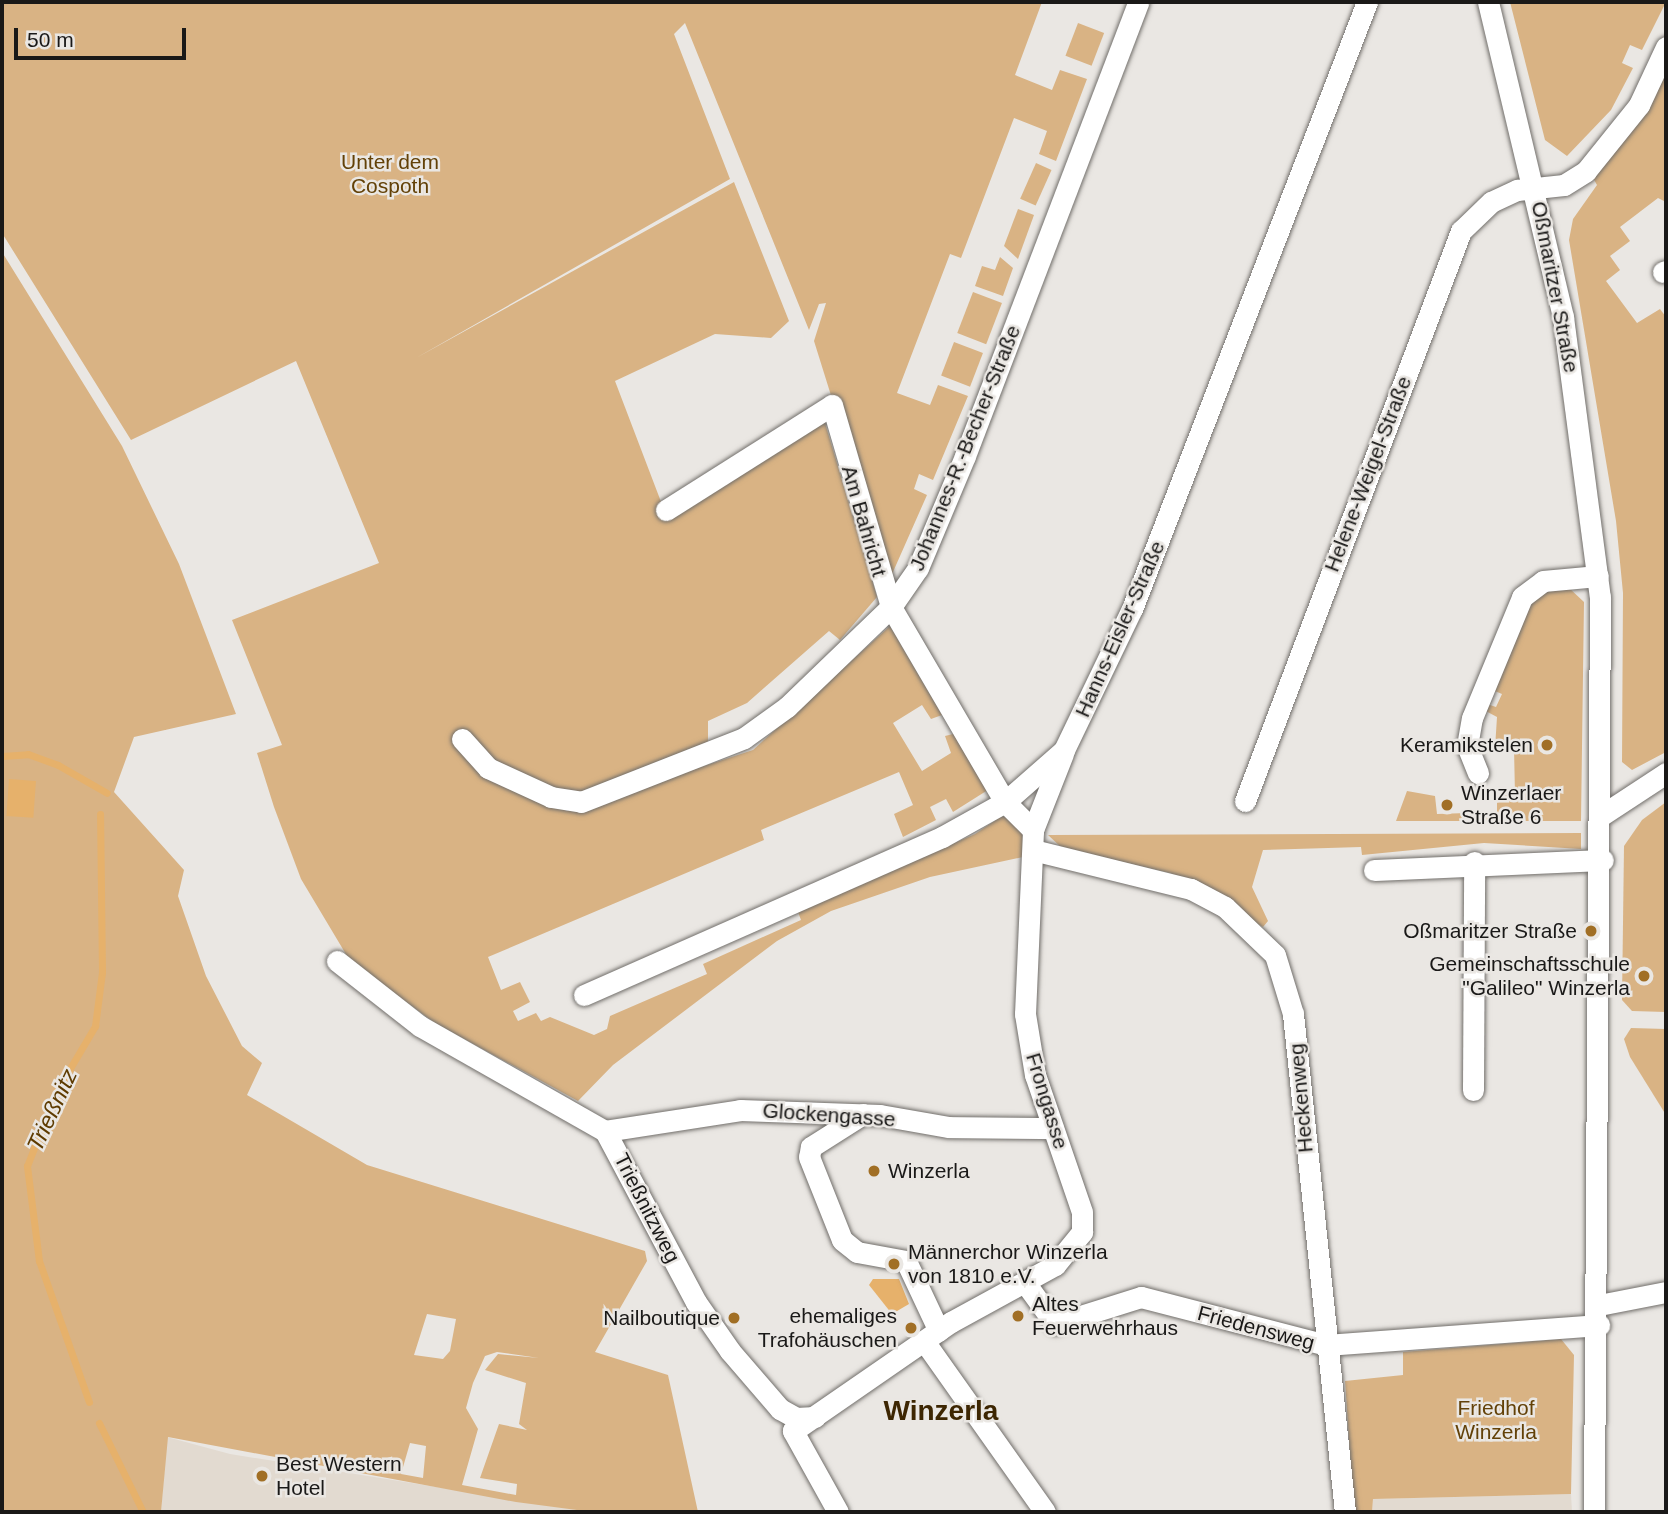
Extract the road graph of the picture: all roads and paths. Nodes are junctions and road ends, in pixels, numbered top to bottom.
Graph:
1 (1138, 2) edge
2 (1367, 2) edge
3 (1488, 2) edge
4 (1666, 47) edge
5 (1536, 188) junction
6 (666, 510) dead end
7 (1598, 576) junction
8 (891, 607) junction
9 (462, 739) dead end
10 (1064, 750) junction
11 (1478, 773) dead end
12 (1666, 773) edge
13 (1244, 801) dead end
14 (1005, 802) junction
15 (1602, 815) junction
16 (1033, 840) junction
17 (1603, 860) junction
18 (1474, 862) junction
19 (1374, 870) dead end
20 (337, 961) dead end
21 (584, 995) dead end
22 (1472, 1090) dead end
23 (863, 1114) junction
24 (1054, 1128) junction
25 (605, 1131) junction
26 (1026, 1283) junction
27 (1666, 1292) edge
28 (1599, 1315) junction
29 (931, 1336) junction
30 (1326, 1346) junction
31 (815, 1416) junction
32 (838, 1512) edge
33 (1045, 1512) edge
34 (1345, 1512) edge
35 (1594, 1512) edge

1 - 8 street, Johannes-R.-Becher-Straße
2 - 10 street, Hanns-Eisler-Straße
3 - 5 street, Oßmaritzer Straße
4 - 5 street, Helene-Weigel-Straße
5 - 7 street, Oßmaritzer Straße
5 - 13 street, Helene-Weigel-Straße
6 - 8 street, Am Bahricht
7 - 11 street
7 - 15 street, Oßmaritzer Straße
8 - 9 street, Johannes-R.-Becher-Straße
8 - 14 street, Am Bahricht
10 - 14 street, Hanns-Eisler-Straße
10 - 16 street, Frongasse
12 - 15 street
14 - 16 street
14 - 21 street, Hanns-Eisler-Straße
15 - 17 street, Oßmaritzer Straße
16 - 24 street, Frongasse
16 - 30 street, Heckenweg
17 - 18 street
17 - 28 street, Oßmaritzer Straße
18 - 19 street
18 - 22 street
20 - 25 street, Trießnitzweg
23 - 24 street, Glockengasse
23 - 25 street, Glockengasse
23 - 29 street
24 - 26 street, Frongasse
25 - 31 street, Trießnitzweg
26 - 29 street, Frongasse
26 - 30 street, Friedensweg
27 - 28 street, Friedensweg
28 - 30 street, Friedensweg
28 - 35 street, Oßmaritzer Straße
29 - 31 street
29 - 33 street
30 - 34 street, Heckenweg
31 - 32 street

